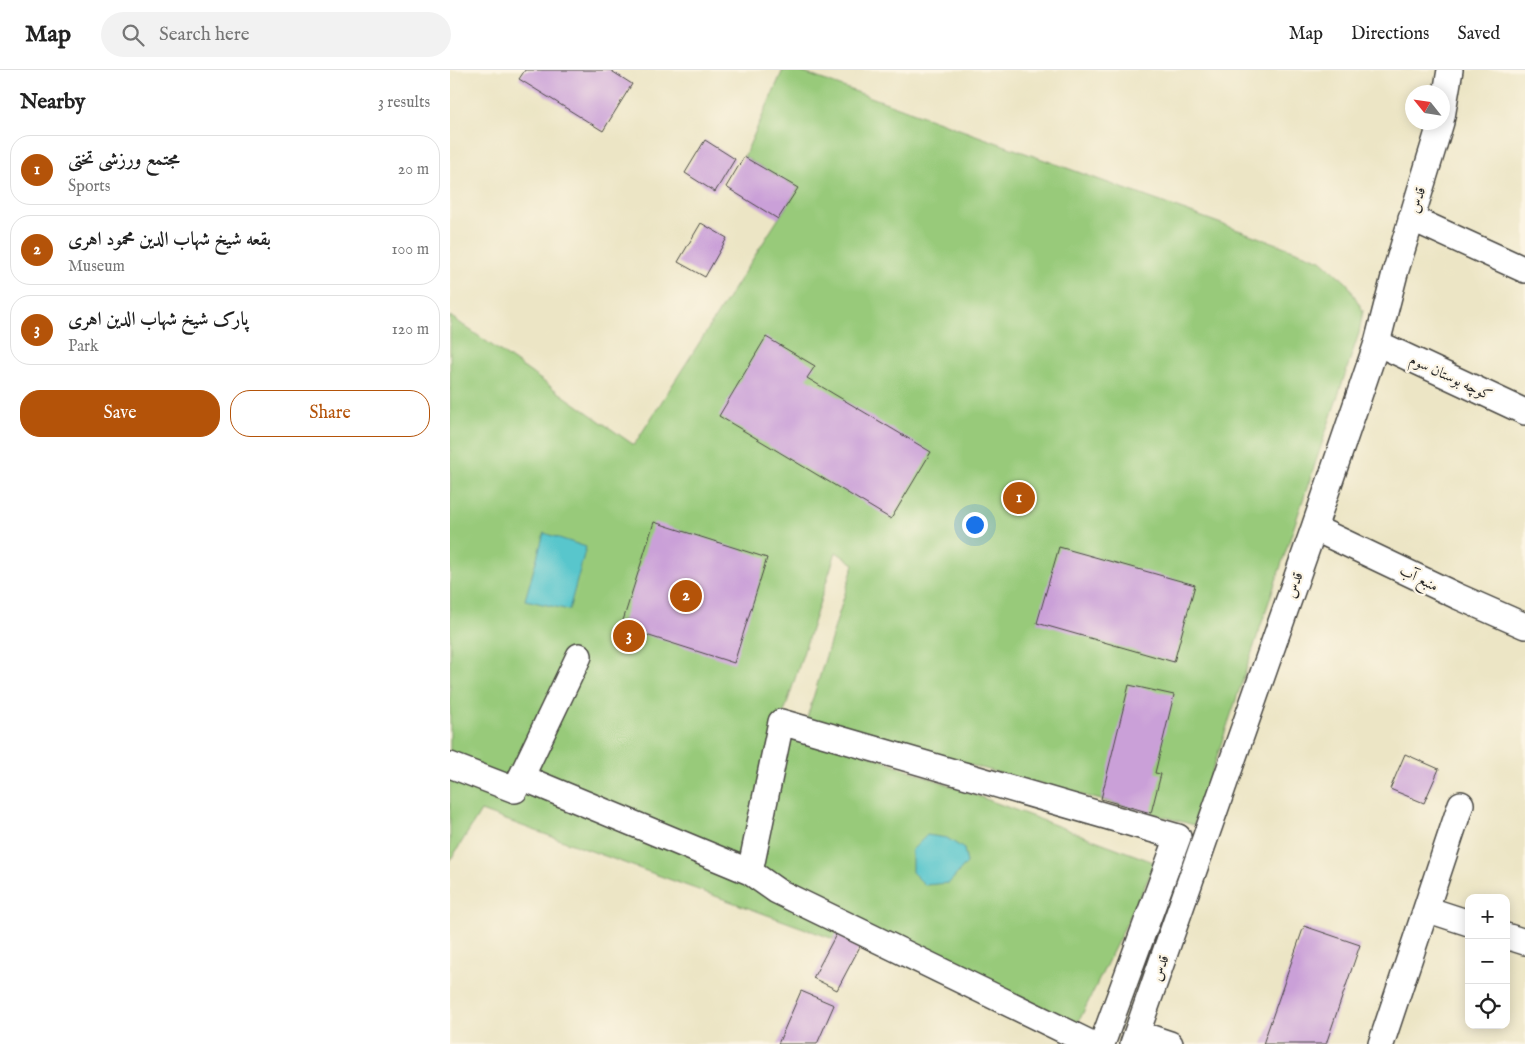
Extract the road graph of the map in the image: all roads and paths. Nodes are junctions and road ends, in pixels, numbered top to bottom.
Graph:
1 (1450, 70) edge
2 (1447, 85) edge
3 (1438, 130) edge
4 (1411, 218) junction
5 (1525, 270) edge
6 (1377, 342) junction
7 (1525, 412) edge
8 (1314, 528) junction
9 (1525, 626) edge
10 (579, 656) dead end
11 (450, 765) edge
12 (522, 778) junction
13 (1461, 804) dead end
14 (750, 872) junction
15 (1426, 909) junction
16 (1465, 922) edge
17 (1510, 937) edge
18 (1525, 942) edge
19 (1135, 1038) edge
20 (1092, 1044) edge
21 (1102, 1044) edge
22 (1170, 1044) edge
23 (1382, 1044) edge

1 - 2 street
3 - 4 street, قدس
4 - 5 street
4 - 6 street, قدس
6 - 7 street, کوچه بوستان سوم
6 - 8 street, قدس
8 - 9 street, منبع آب
8 - 19 street, قدس
10 - 12 street
11 - 12 street
12 - 14 street
13 - 15 street
14 - 20 street
14 - 21 street
15 - 16 street
15 - 23 street
17 - 18 street
19 - 22 street

